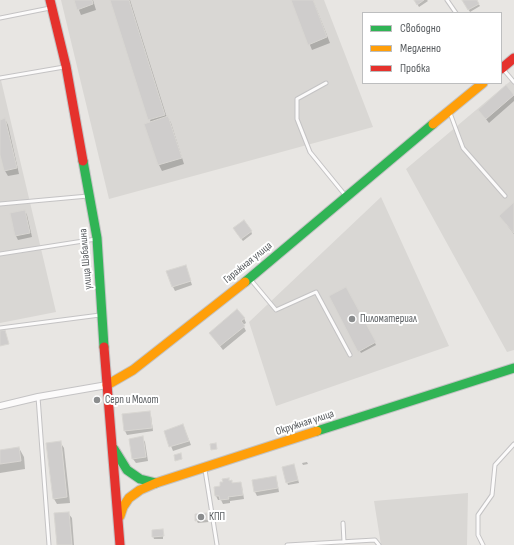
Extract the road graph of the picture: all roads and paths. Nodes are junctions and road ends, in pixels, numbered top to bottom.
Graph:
1 (447, 0) edge
2 (51, 4) edge
3 (455, 12) edge
4 (0, 18) edge
5 (514, 58) edge
6 (66, 66) junction
7 (502, 67) edge
8 (502, 69) edge
9 (0, 78) edge
10 (514, 82) edge
11 (326, 83) dead end
12 (482, 84) edge
13 (449, 111) junction
14 (90, 196) junction
15 (505, 196) dead end
16 (346, 197) junction
17 (0, 204) edge
18 (97, 238) junction
19 (0, 254) edge
20 (250, 278) junction
21 (102, 315) junction
22 (0, 328) edge
23 (350, 355) dead end
24 (513, 370) edge
25 (107, 384) junction
26 (38, 397) junction
27 (0, 406) edge
28 (514, 444) edge
29 (112, 446) junction
30 (205, 468) junction
31 (156, 483) junction
32 (119, 519) junction
33 (343, 523) dead end
34 (344, 542) junction
35 (49, 545) edge
36 (120, 545) edge
37 (217, 545) edge
38 (287, 545) edge
39 (379, 545) edge
40 (482, 545) edge

1 - 3 lane
2 - 4 lane
2 - 6 street, улица Шабалина
5 - 7 street
6 - 9 lane
6 - 14 street, улица Шабалина
8 - 10 lane
11 - 16 lane
12 - 13 street, Гаражная улица
13 - 15 lane
13 - 16 street, Гаражная улица
14 - 17 lane
14 - 18 street, улица Шабалина
16 - 20 street, Гаражная улица
18 - 19 lane
18 - 21 street, улица Шабалина
20 - 23 lane
20 - 25 street, Гаражная улица
21 - 22 lane
21 - 25 street, улица Шабалина
24 - 30 street, Окружная улица
25 - 26 street, Гаражная улица
25 - 29 street, улица Шабалина
26 - 27 street, Гаражная улица
26 - 35 lane
28 - 40 lane
29 - 31 street
29 - 32 street, улица Шабалина
30 - 31 street, Окружная улица
30 - 37 lane
31 - 32 street, Окружная улица
32 - 36 street, улица Шабалина
33 - 34 lane
34 - 38 lane
34 - 39 lane

